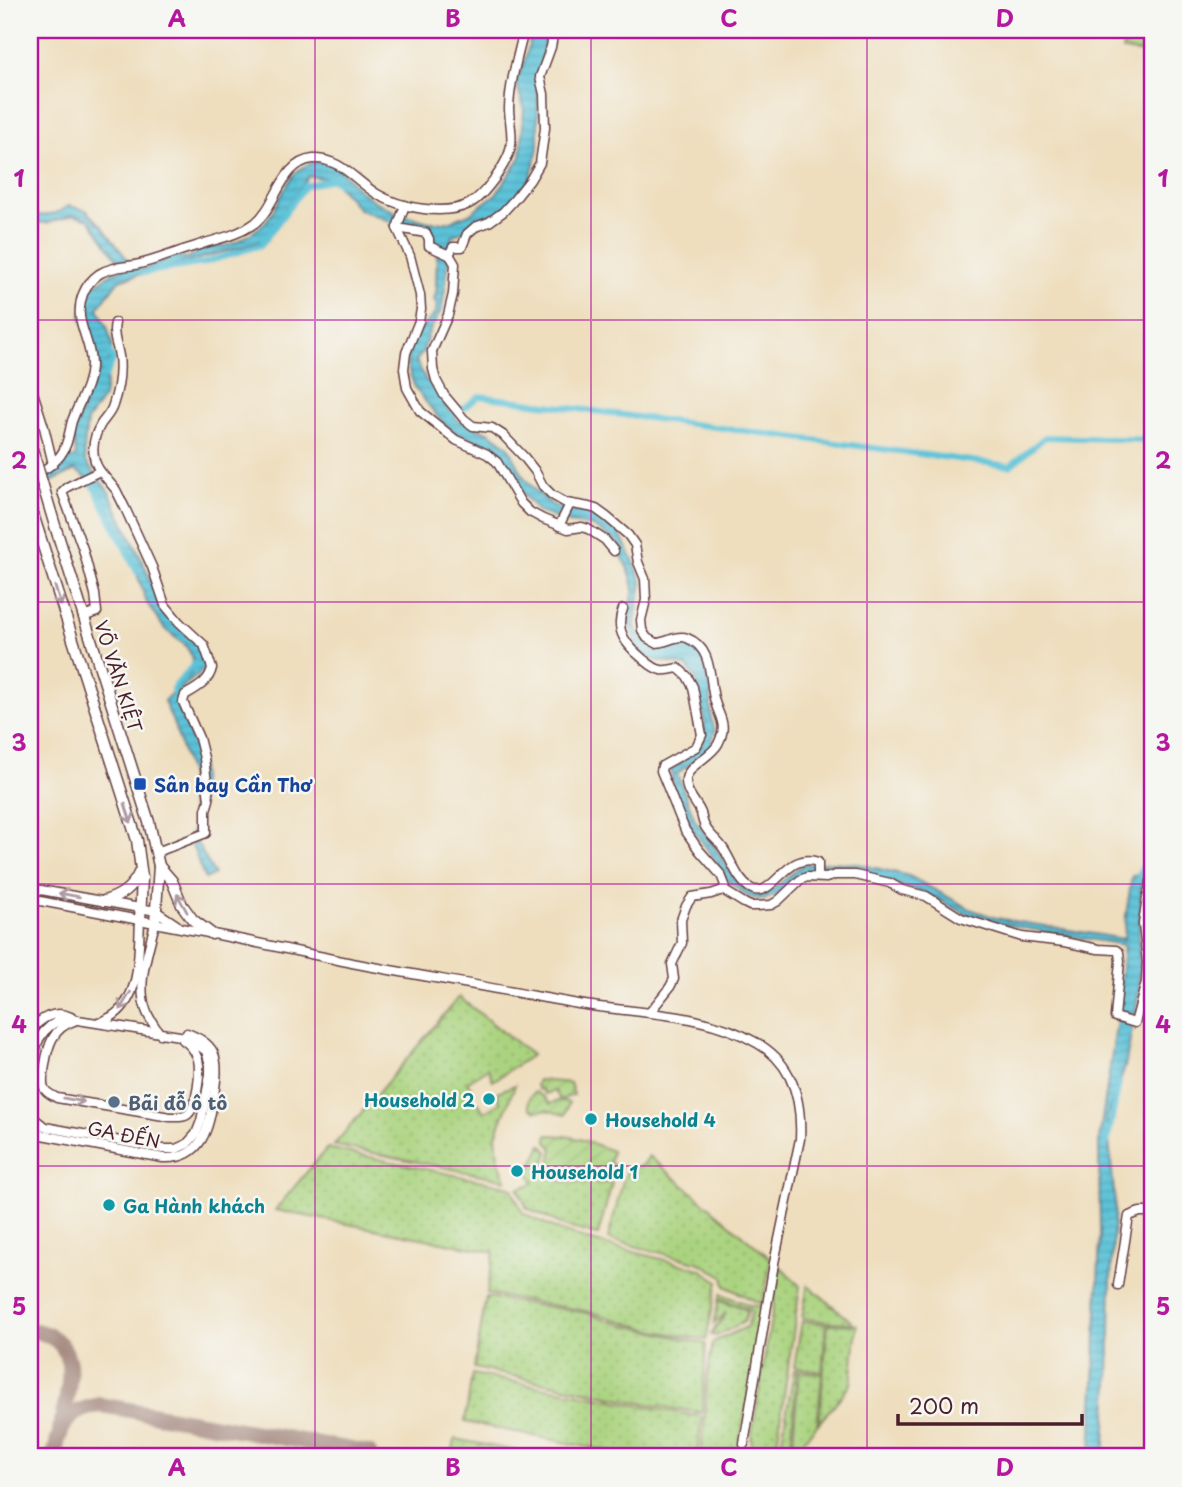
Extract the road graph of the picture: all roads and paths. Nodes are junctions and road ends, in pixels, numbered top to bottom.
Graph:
1 (524, 30) edge
2 (554, 30) edge
3 (405, 205) junction
4 (397, 226) junction
5 (449, 254) junction
6 (115, 323) dead end
7 (30, 383) edge
8 (31, 445) edge
9 (53, 464) junction
10 (98, 472) junction
11 (32, 475) edge
12 (30, 505) edge
13 (569, 507) junction
14 (560, 524) junction
15 (614, 551) dead end
16 (623, 609) dead end
17 (83, 617) junction
18 (100, 667) junction
19 (83, 673) junction
20 (713, 703) junction
21 (699, 705) junction
22 (157, 852) junction
23 (141, 863) junction
24 (159, 866) junction
25 (819, 875) junction
26 (1152, 877) edge
27 (30, 888) edge
28 (723, 890) junction
29 (30, 899) edge
30 (104, 901) junction
31 (141, 908) junction
32 (156, 911) junction
33 (141, 921) junction
34 (155, 923) junction
35 (179, 927) junction
36 (212, 934) junction
37 (650, 1012) junction
38 (77, 1020) junction
39 (100, 1023) junction
40 (30, 1032) edge
41 (160, 1034) junction
42 (178, 1035) junction
43 (30, 1077) edge
44 (30, 1110) edge
45 (30, 1125) edge
46 (1152, 1212) edge
47 (1118, 1285) dead end
48 (744, 1444) dead end

1 - 3 street
2 - 5 street
3 - 4 street
3 - 9 street
4 - 5 street
4 - 14 street
5 - 13 street
6 - 10 street
7 - 9 street
8 - 17 main road, VÕ VĂN KIỆT, bridge
9 - 11 street
10 - 17 street
10 - 22 street
12 -> 19 main road, VÕ VĂN KIỆT
13 - 14 street
13 - 20 street
14 - 15 street
16 - 21 street
17 - 18 main road, VÕ VĂN KIỆT
18 - 19 street
18 - 22 main road, VÕ VĂN KIỆT
19 -> 23 main road, VÕ VĂN KIỆT
20 - 21 street
20 - 25 street
21 - 28 street
22 - 24 main road, VÕ VĂN KIỆT
23 - 30 main road
23 - 31 main road, VÕ VĂN KIỆT
24 - 32 main road, VÕ VĂN KIỆT
36 -> 24 main road
25 - 26 street
25 - 28 street
30 -> 27 street
28 - 37 street
29 - 33 street
30 - 31 street
31 - 32 street
31 - 33 main road, VÕ VĂN KIỆT
32 - 34 main road, VÕ VĂN KIỆT
32 - 35 street
33 - 34 street
33 -> 39 street
34 - 35 street
34 - 41 street
35 - 36 street
36 - 37 street
37 - 48 street
38 - 39 street
38 - 40 street
38 -> 42 street
38 - 43 street
39 - 41 street
41 - 42 street
42 - 44 street
42 - 45 street, GA ĐẾN
46 - 47 street

